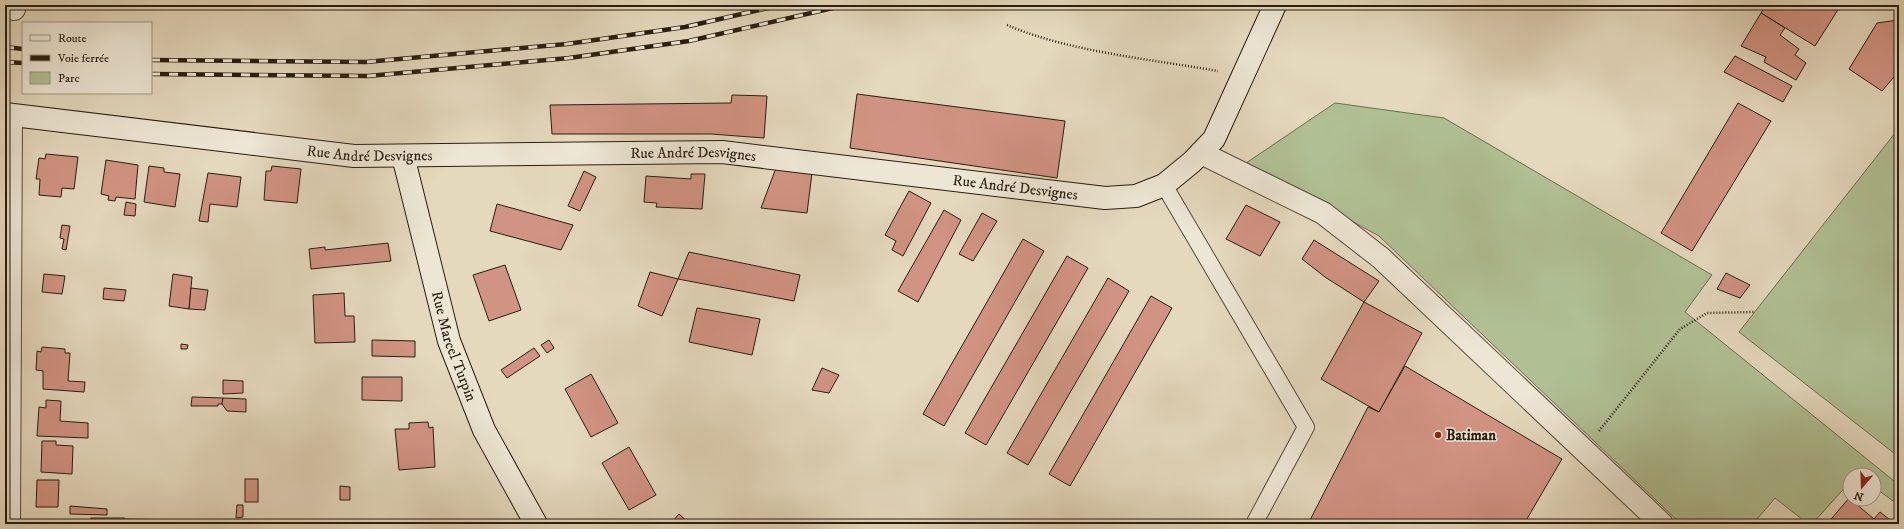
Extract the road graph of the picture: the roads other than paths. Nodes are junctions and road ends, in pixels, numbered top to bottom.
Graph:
1 (1275, 5) edge
2 (8, 115) edge
3 (1201, 153) junction
4 (403, 156) junction
5 (1164, 185) junction
6 (7, 272) edge
7 (7, 410) edge
8 (8, 524) edge
9 (536, 524) edge
10 (1254, 524) edge
11 (1662, 524) edge

1 - 3 street, Rue André Desvignes
2 - 4 street, Rue André Desvignes
2 - 6 street
3 - 5 street, Rue André Desvignes
3 - 11 street
4 - 5 street, Rue André Desvignes
4 - 9 street, Rue Marcel Turpin
5 - 10 lane
6 - 7 street
7 - 8 street

